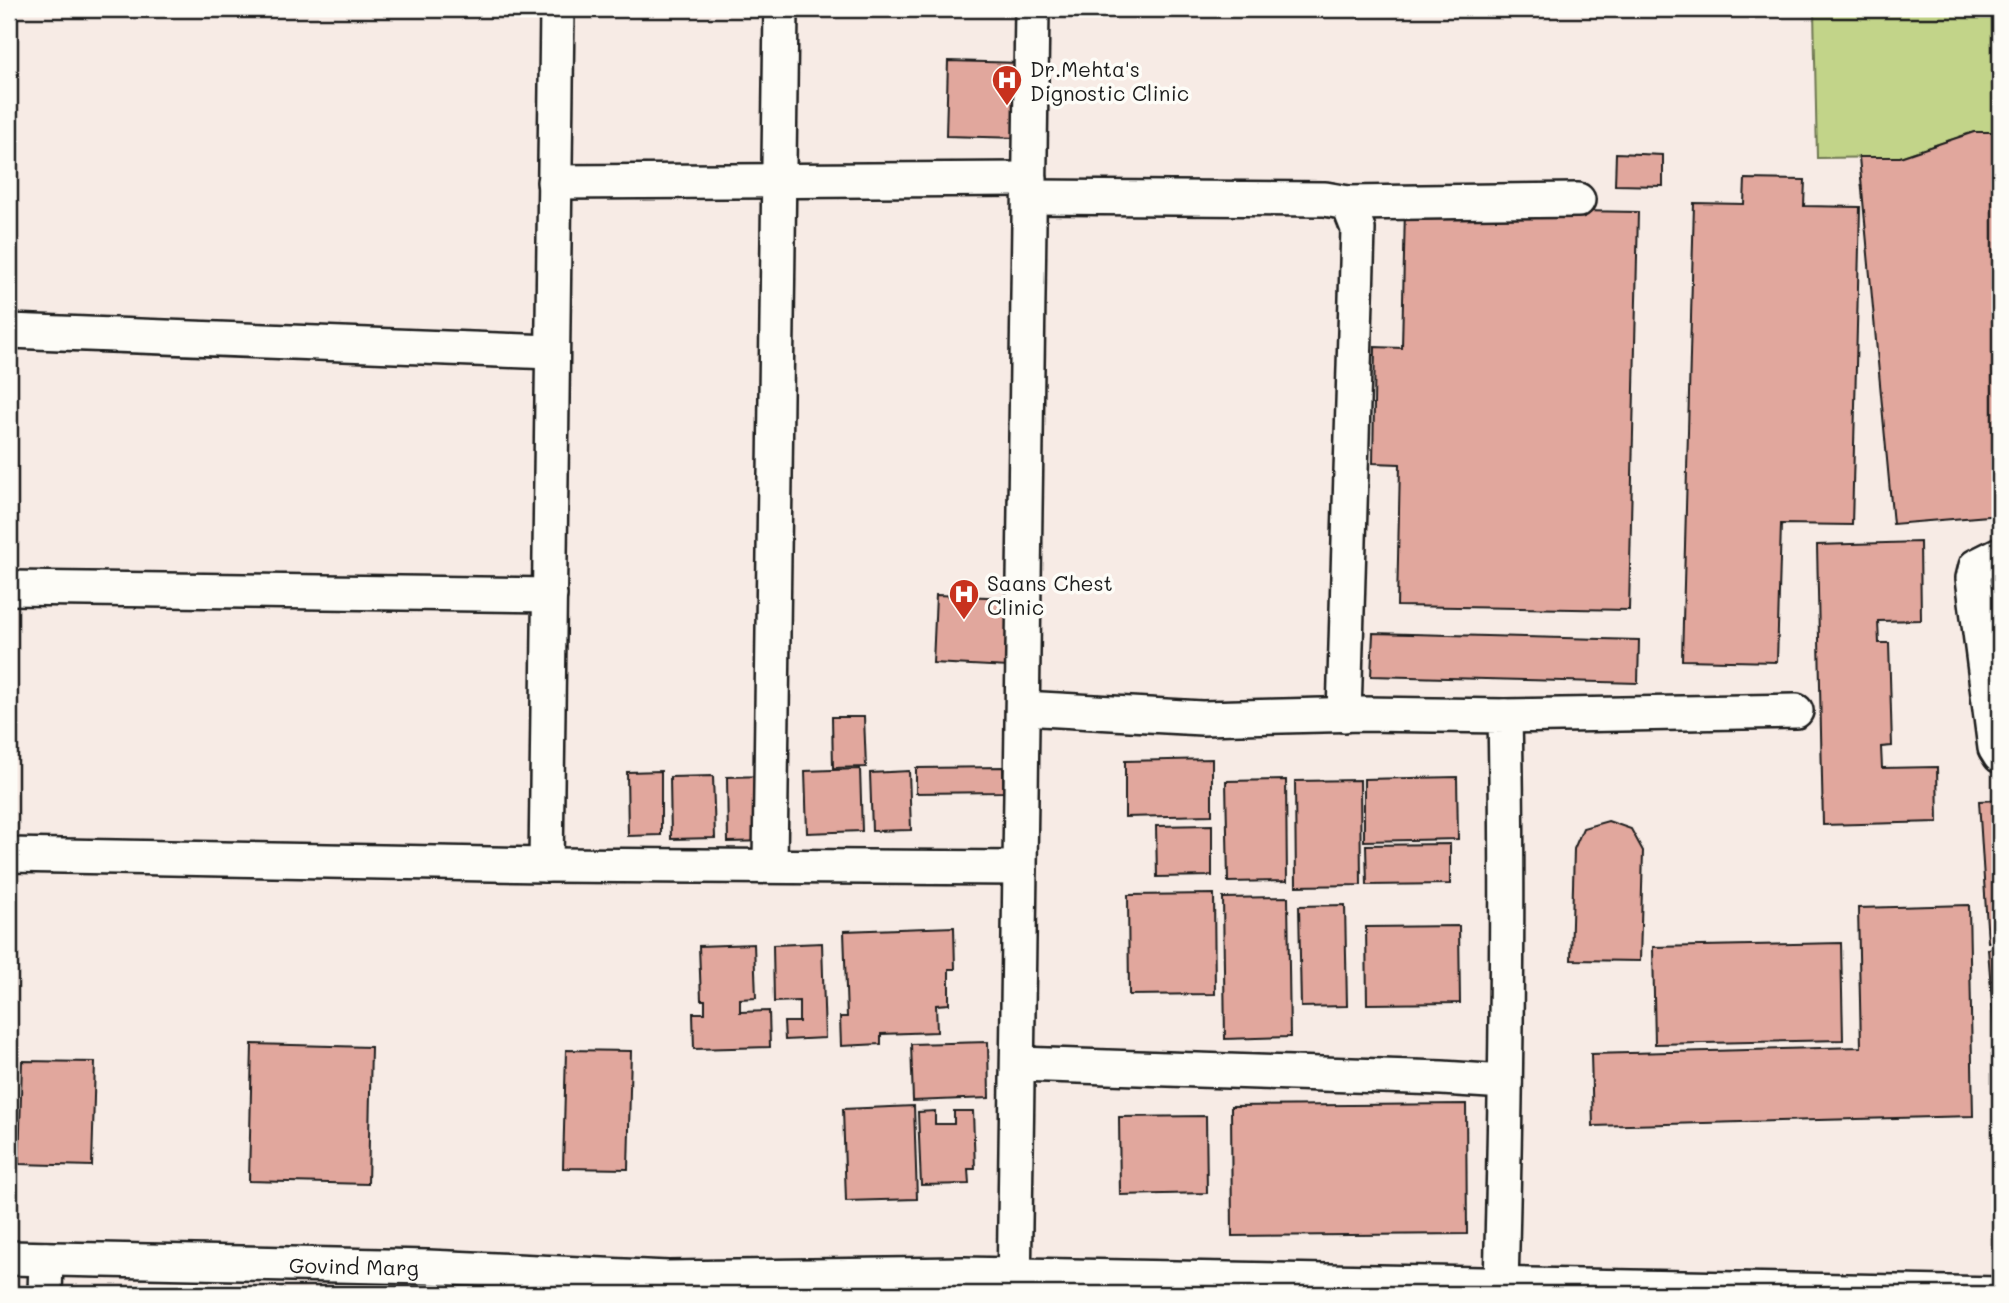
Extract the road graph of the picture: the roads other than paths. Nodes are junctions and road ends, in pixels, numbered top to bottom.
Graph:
1 (556, 9) edge
2 (781, 9) edge
3 (1032, 9) edge
4 (779, 180) junction
5 (554, 182) junction
6 (1030, 188) junction
7 (1578, 200) dead end
8 (1348, 202) junction
9 (9, 331) edge
10 (552, 352) junction
11 (2000, 554) edge
12 (9, 588) edge
13 (550, 595) junction
14 (1023, 708) junction
15 (1796, 711) dead end
16 (1344, 715) junction
17 (1505, 716) junction
18 (2000, 756) edge
19 (9, 855) edge
20 (546, 865) junction
21 (770, 865) junction
22 (1020, 868) junction
23 (1018, 1064) junction
24 (1504, 1082) junction
25 (9, 1258) edge
26 (46, 1259) junction
27 (429, 1280) edge
28 (1015, 1285) edge
29 (1501, 1286) junction
30 (1673, 1292) edge
31 (46, 1294) edge
32 (2000, 1294) edge

1 - 5 street
2 - 4 street
3 - 6 street
4 - 5 street
4 - 6 street
4 - 21 street
5 - 10 street
6 - 8 street
6 - 14 street
7 - 8 street
8 - 16 street
9 - 10 street
10 - 13 street
11 - 18 street
12 - 13 street
13 - 20 street
14 - 16 street
14 - 22 street
15 - 17 street
16 - 17 street
17 - 24 street
19 - 20 street
20 - 21 street
21 - 22 street
22 - 23 street
23 - 24 street
23 - 28 street
24 - 29 street
25 - 26 street, Govind Marg
26 - 27 street, Govind Marg
26 - 31 street
27 - 28 street, Govind Marg
28 - 29 street, Govind Marg
29 - 30 street, Govind Marg
30 - 32 street, Govind Marg

